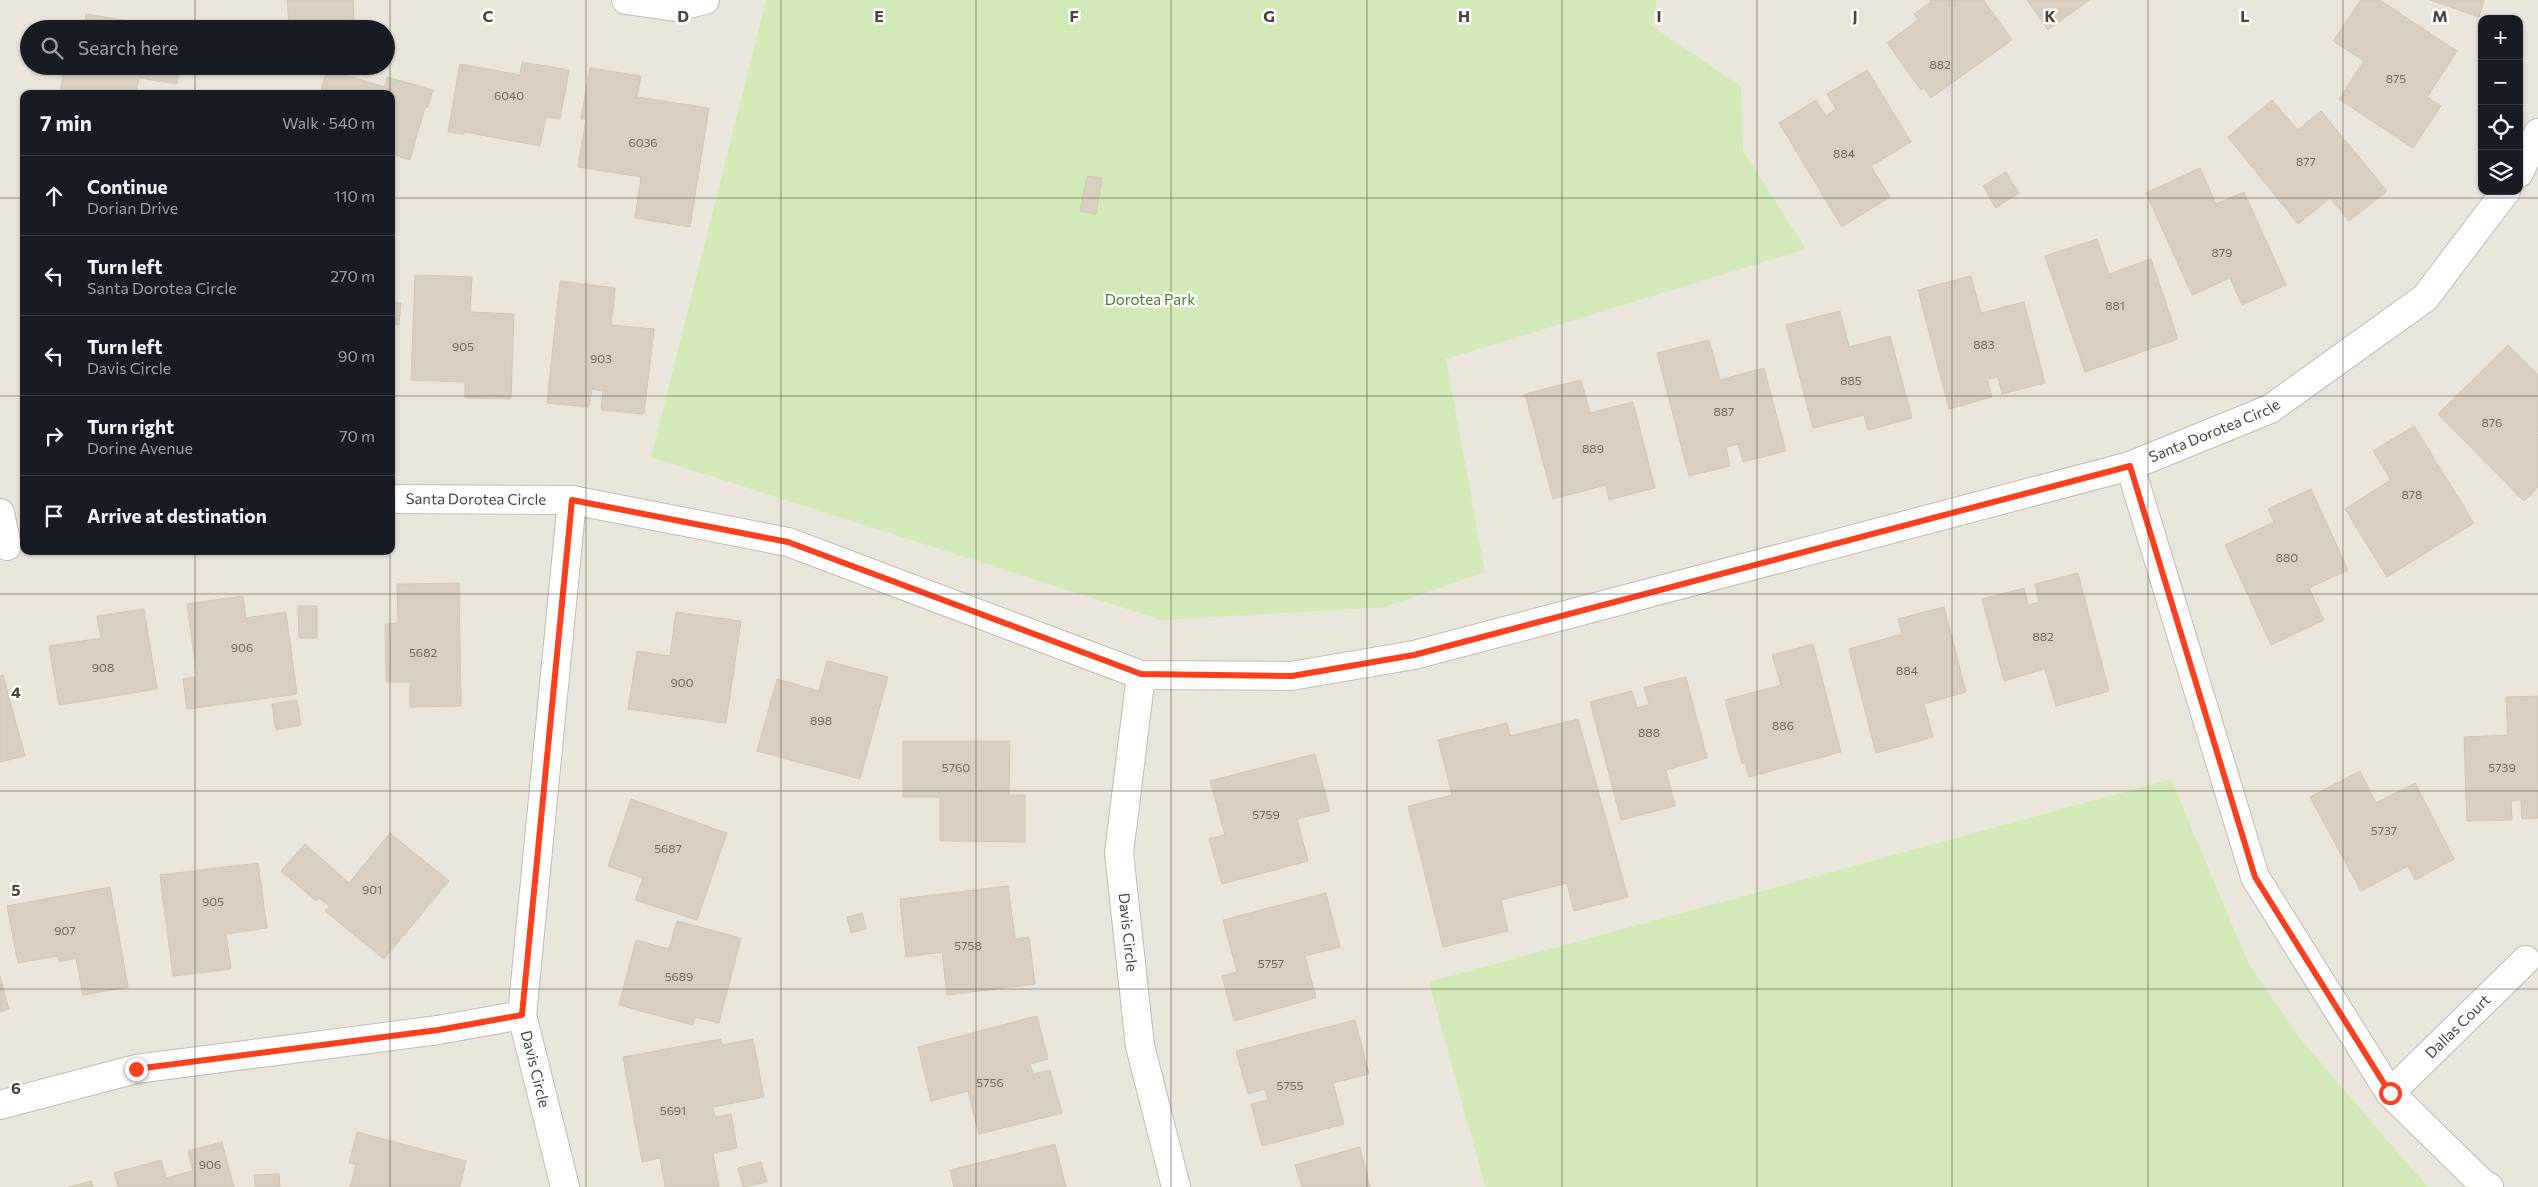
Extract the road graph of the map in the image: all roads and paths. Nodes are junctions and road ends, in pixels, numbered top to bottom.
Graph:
1 (626, 0) edge
2 (705, 0) edge
3 (2538, 133) edge
4 (2523, 165) edge
5 (2503, 195) edge
6 (2130, 466) junction
7 (395, 499) edge
8 (572, 500) junction
9 (0, 513) edge
10 (10, 545) edge
11 (1141, 674) junction
12 (2526, 960) dead end
13 (522, 1015) junction
14 (2390, 1093) junction
15 (0, 1105) edge
16 (565, 1187) edge
17 (1176, 1187) edge
18 (2489, 1187) edge

1 - 2 street
3 - 4 street
5 - 6 street, Santa Dorotea Circle
6 - 11 street, Santa Dorotea Circle
6 - 14 street
7 - 8 street, Santa Dorotea Circle
8 - 11 street, Santa Dorotea Circle
8 - 13 street, Davis Circle
9 - 10 street
11 - 17 street, Davis Circle
12 - 14 street, Dallas Court
13 - 15 street
13 - 16 street, Davis Circle
14 - 18 street

